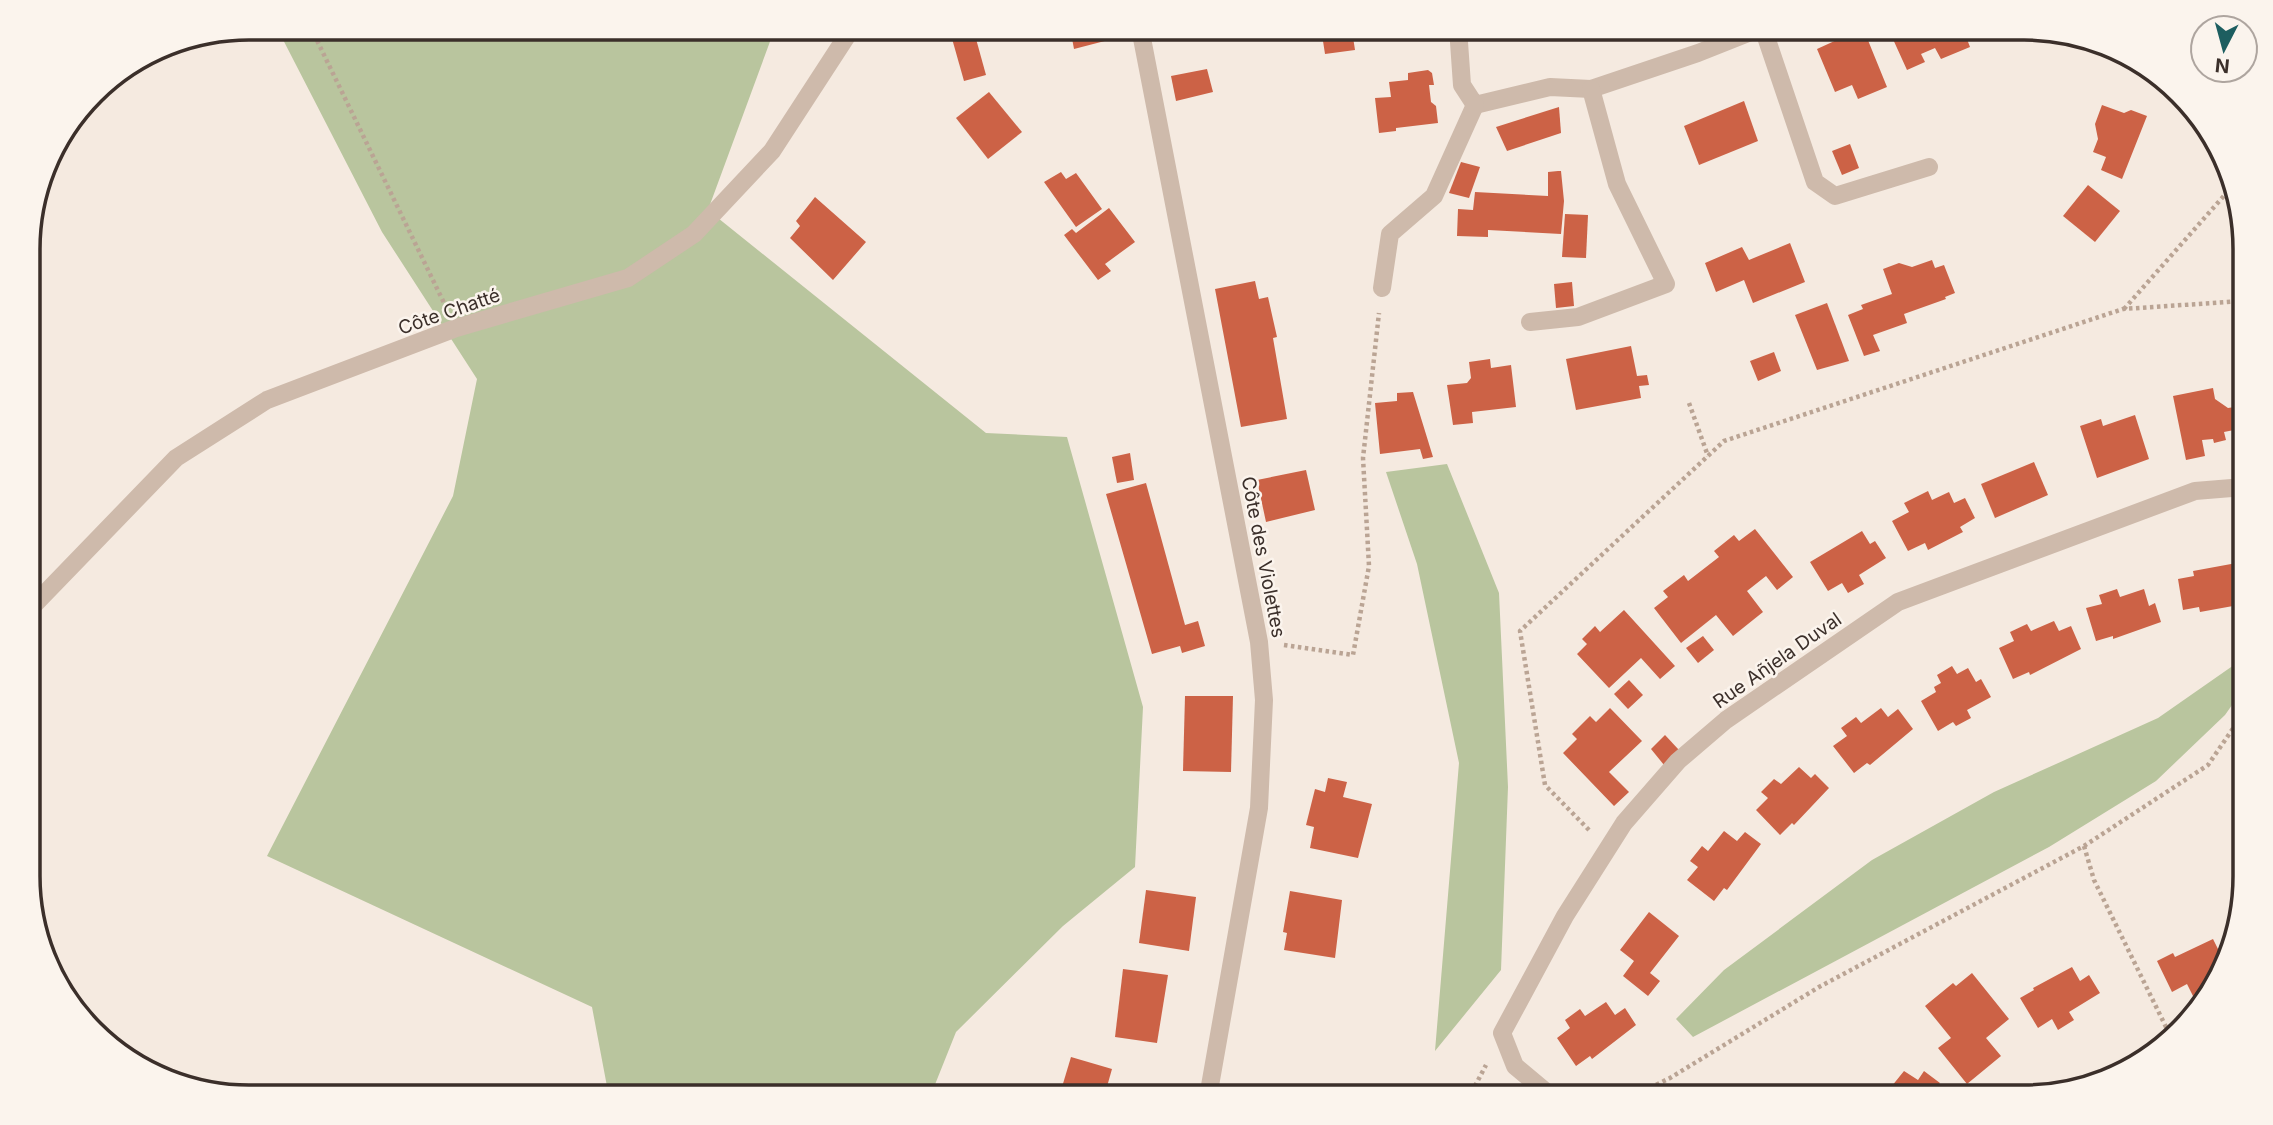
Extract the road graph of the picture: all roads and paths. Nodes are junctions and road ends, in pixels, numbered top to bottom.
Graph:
1 (1142, 40) edge
2 (1459, 40) edge
3 (1731, 40) edge
4 (1766, 40) edge
5 (317, 41) edge
6 (844, 41) edge
7 (1591, 89) junction
8 (1475, 105) junction
9 (1929, 167) dead end
10 (2226, 194) edge
11 (1382, 288) joint
12 (2233, 302) edge
13 (2123, 309) junction
14 (1530, 322) dead end
15 (456, 328) junction
16 (1689, 403) dead end
17 (1708, 456) junction
18 (2233, 487) edge
19 (40, 598) edge
20 (1259, 642) junction
21 (2233, 729) edge
22 (2084, 846) junction
23 (1608, 849) junction
24 (2167, 1028) edge
25 (1210, 1084) edge
26 (1537, 1084) edge
27 (1658, 1084) edge

1 - 20 street, Côte des Violettes
2 - 8 street
3 - 7 street
4 - 9 street
5 - 15 path
6 - 15 street, Côte Chatté
7 - 8 street
7 - 14 street
8 - 11 street
10 - 13 path
11 - 20 path
12 - 13 path
13 - 17 path
15 - 19 street, Côte Chatté
16 - 17 path
17 - 23 path
18 - 23 street, Rue Añjela Duval
20 - 25 street, Côte des Violettes
21 - 22 path
22 - 24 path
22 - 27 path
23 - 26 street, Rue Añjela Duval

